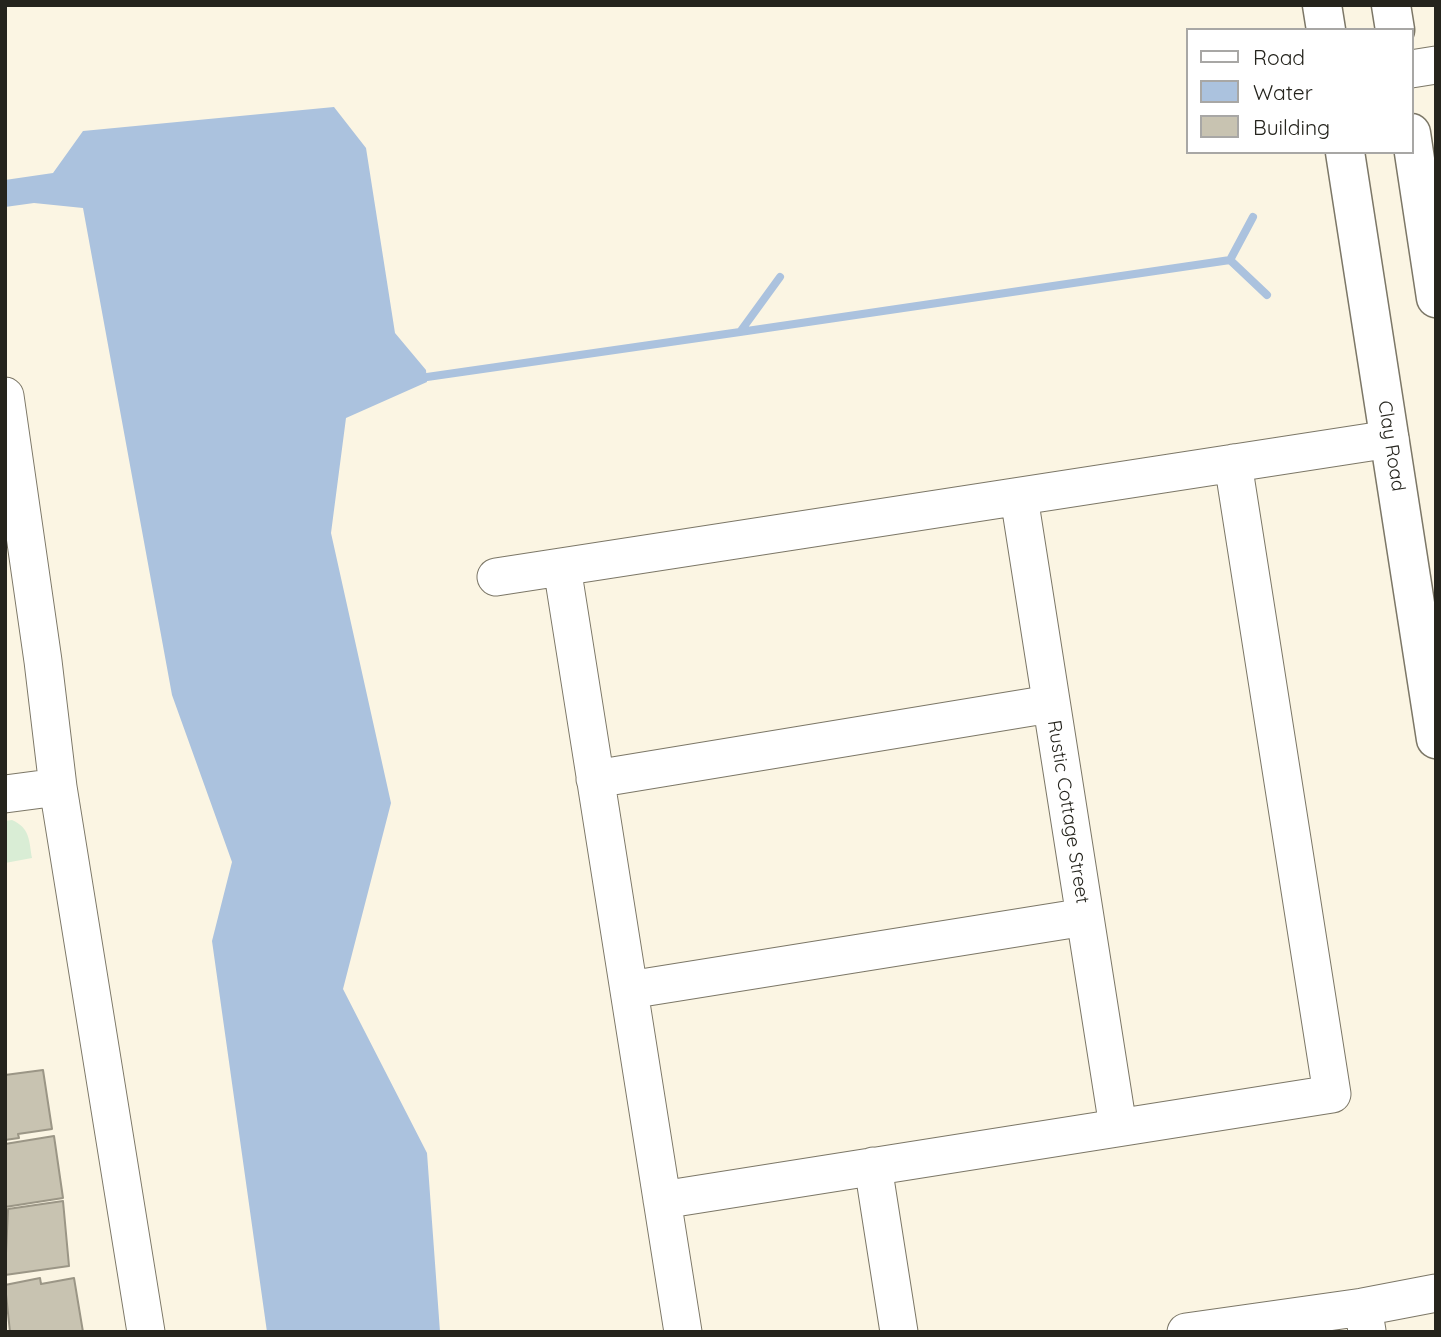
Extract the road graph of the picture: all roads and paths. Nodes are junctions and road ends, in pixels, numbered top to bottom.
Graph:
1 (1322, 5) edge
2 (1391, 5) edge
3 (1326, 28) edge
4 (1395, 28) edge
5 (1436, 65) edge
6 (1413, 69) edge
7 (1413, 146) edge
8 (1345, 154) edge
9 (1436, 298) edge
10 (5, 396) edge
11 (1390, 439) junction
12 (1233, 463) junction
13 (1019, 497) junction
14 (562, 567) junction
15 (496, 577) dead end
16 (1424, 585) edge
17 (1050, 704) junction
18 (1436, 739) edge
19 (595, 779) junction
20 (58, 787) junction
21 (5, 794) edge
22 (1085, 917) junction
23 (629, 990) junction
24 (1118, 1127) junction
25 (873, 1166) junction
26 (662, 1200) junction
27 (1436, 1293) edge
28 (1365, 1319) edge
29 (146, 1332) edge
30 (683, 1332) edge
31 (899, 1332) edge
32 (1186, 1332) edge

1 - 3 main road
2 - 4 main road
5 - 6 street
7 - 9 main road
8 - 11 main road, Clay Road
10 - 20 street
11 - 12 street
11 - 16 main road, Clay Road
12 - 13 street
12 - 24 street
13 - 14 street
13 - 17 street, Rustic Cottage Street
14 - 15 street
14 - 19 street
16 - 18 main road, Clay Road
17 - 19 street
17 - 22 street, Rustic Cottage Street
19 - 23 street
20 - 21 street
20 - 29 street
22 - 23 street
22 - 24 street, Rustic Cottage Street
23 - 26 street
24 - 25 street
25 - 26 street
25 - 31 street
26 - 30 street
27 - 28 street
28 - 32 street

